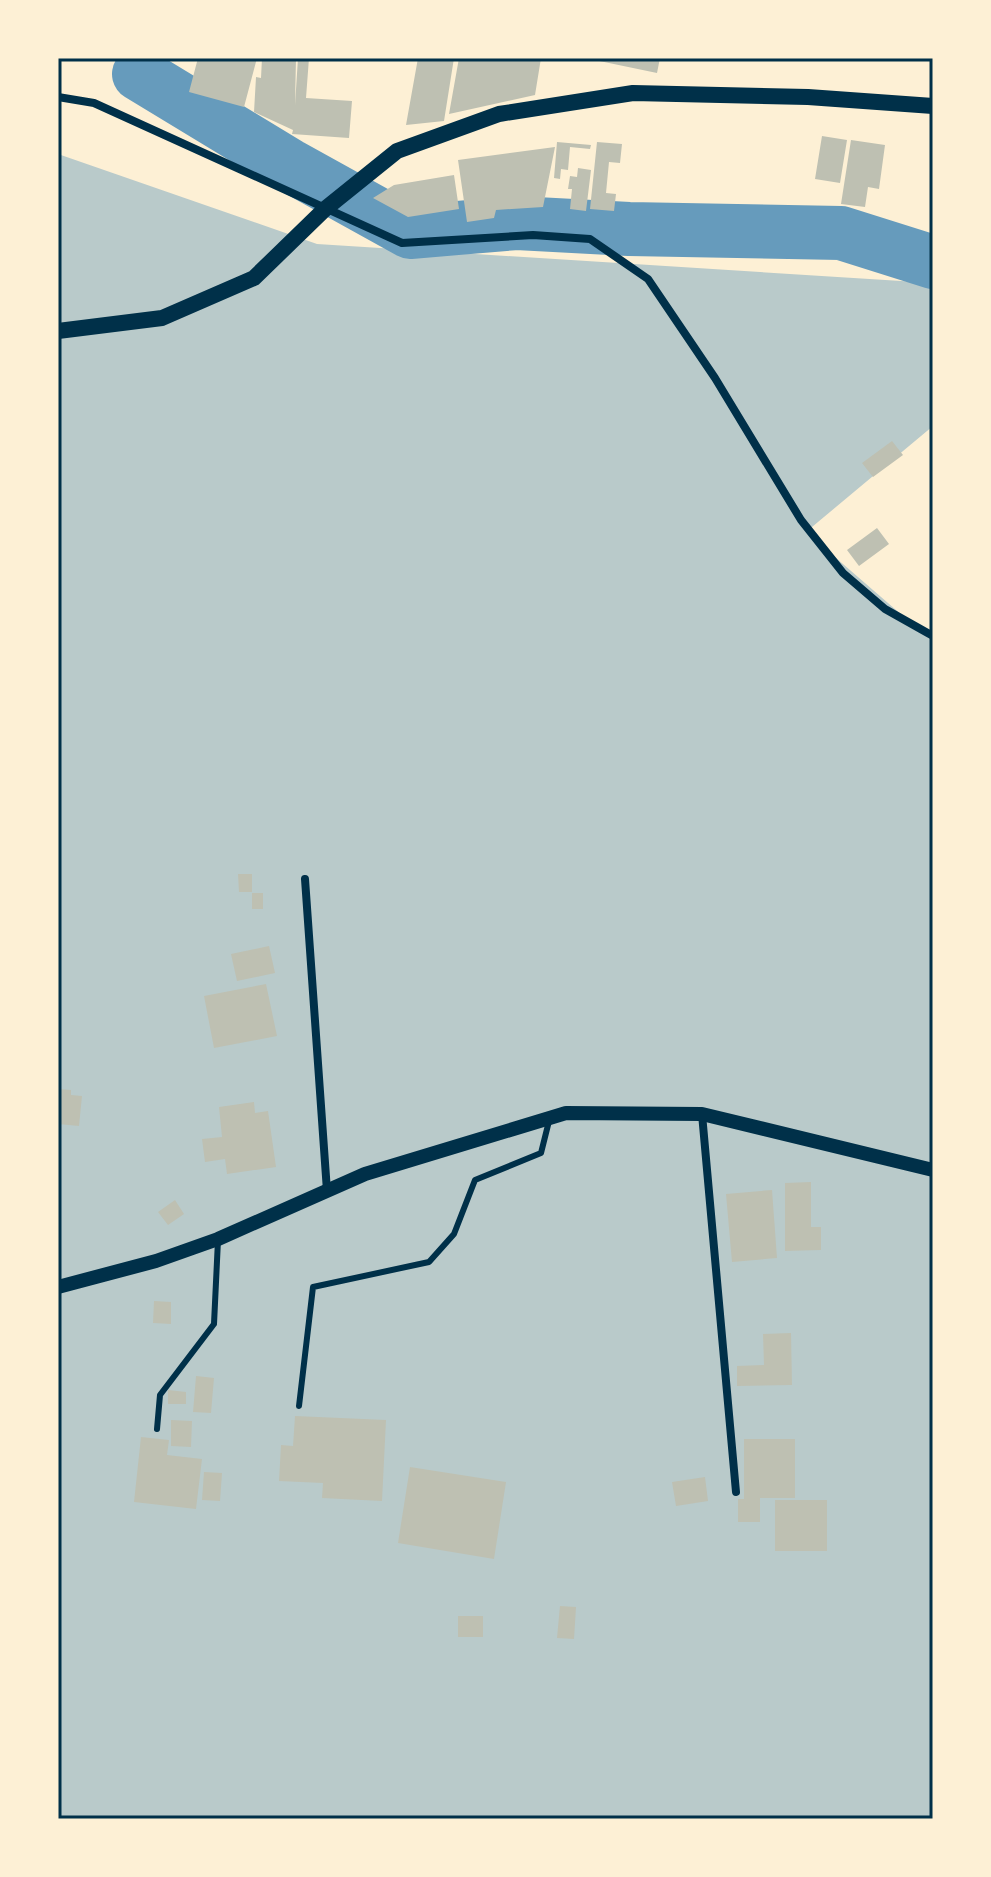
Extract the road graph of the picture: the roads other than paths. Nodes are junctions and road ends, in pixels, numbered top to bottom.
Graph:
1 (58, 97) edge
2 (933, 106) edge
3 (325, 209) junction
4 (58, 331) edge
5 (933, 636) edge
6 (305, 879) dead end
7 (702, 1114) junction
8 (550, 1118) junction
9 (933, 1170) edge
10 (327, 1191) junction
11 (218, 1239) junction
12 (58, 1287) edge
13 (299, 1406) dead end
14 (157, 1429) dead end
15 (736, 1492) dead end

1 - 3 street
2 - 3 main road
3 - 4 main road
3 - 5 street
6 - 10 street
7 - 8 street
7 - 9 street
7 - 15 street
8 - 10 street
8 - 13 lane
10 - 11 street
11 - 12 street
11 - 14 lane

